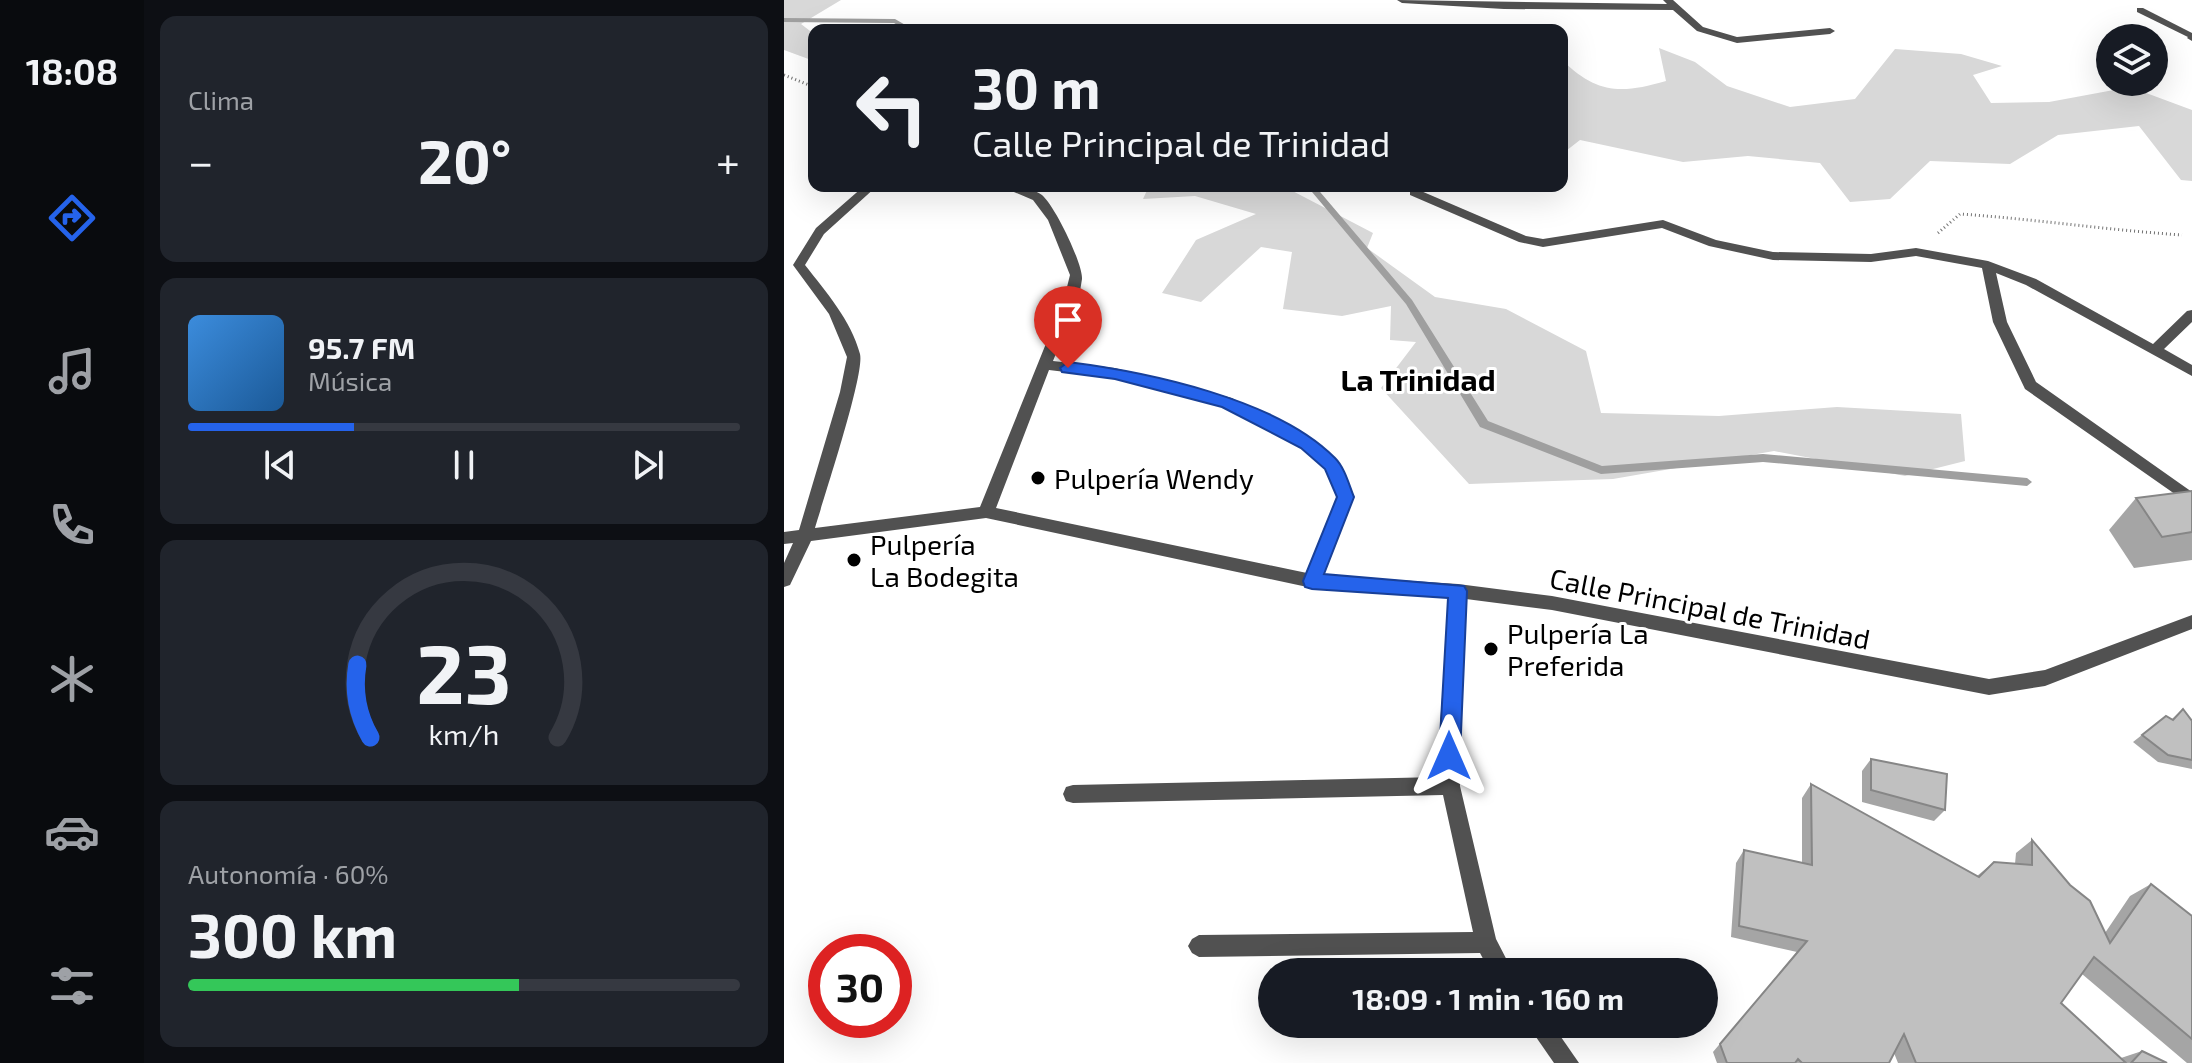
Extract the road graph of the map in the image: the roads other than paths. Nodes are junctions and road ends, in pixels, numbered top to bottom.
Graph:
1 (1402, 0) edge
2 (1672, 4) edge
3 (2140, 10) dead end
4 (1830, 31) dead end
5 (2192, 37) edge
6 (864, 192) edge
7 (1023, 192) edge
8 (1414, 192) dead end
9 (1988, 265) junction
10 (2192, 314) edge
11 (2155, 350) junction
12 (1044, 365) junction
13 (2192, 371) edge
14 (2192, 500) edge
15 (986, 512) junction
16 (805, 536) junction
17 (784, 538) edge
18 (784, 580) edge
19 (1312, 581) junction
20 (1458, 591) junction
21 (2192, 622) edge
22 (1450, 786) junction
23 (1073, 794) dead end
24 (1486, 942) junction
25 (1199, 946) dead end
26 (1495, 958) edge
27 (1549, 1038) edge
28 (1568, 1063) edge

1 - 2 street
2 - 4 street
3 - 5 street
6 - 16 street
7 - 12 street
8 - 9 street
9 - 11 street
9 - 14 street
10 - 11 street
11 - 13 street
12 - 15 street
12 - 19 street
15 - 16 street, Calle Principal de Trinidad
15 - 19 street, Calle Principal de Trinidad
16 - 17 street, Calle Principal de Trinidad
16 - 18 street
19 - 20 street, Calle Principal de Trinidad
20 - 21 street, Calle Principal de Trinidad
20 - 22 street
22 - 23 street
22 - 24 street
24 - 25 street
24 - 26 street
27 - 28 street

